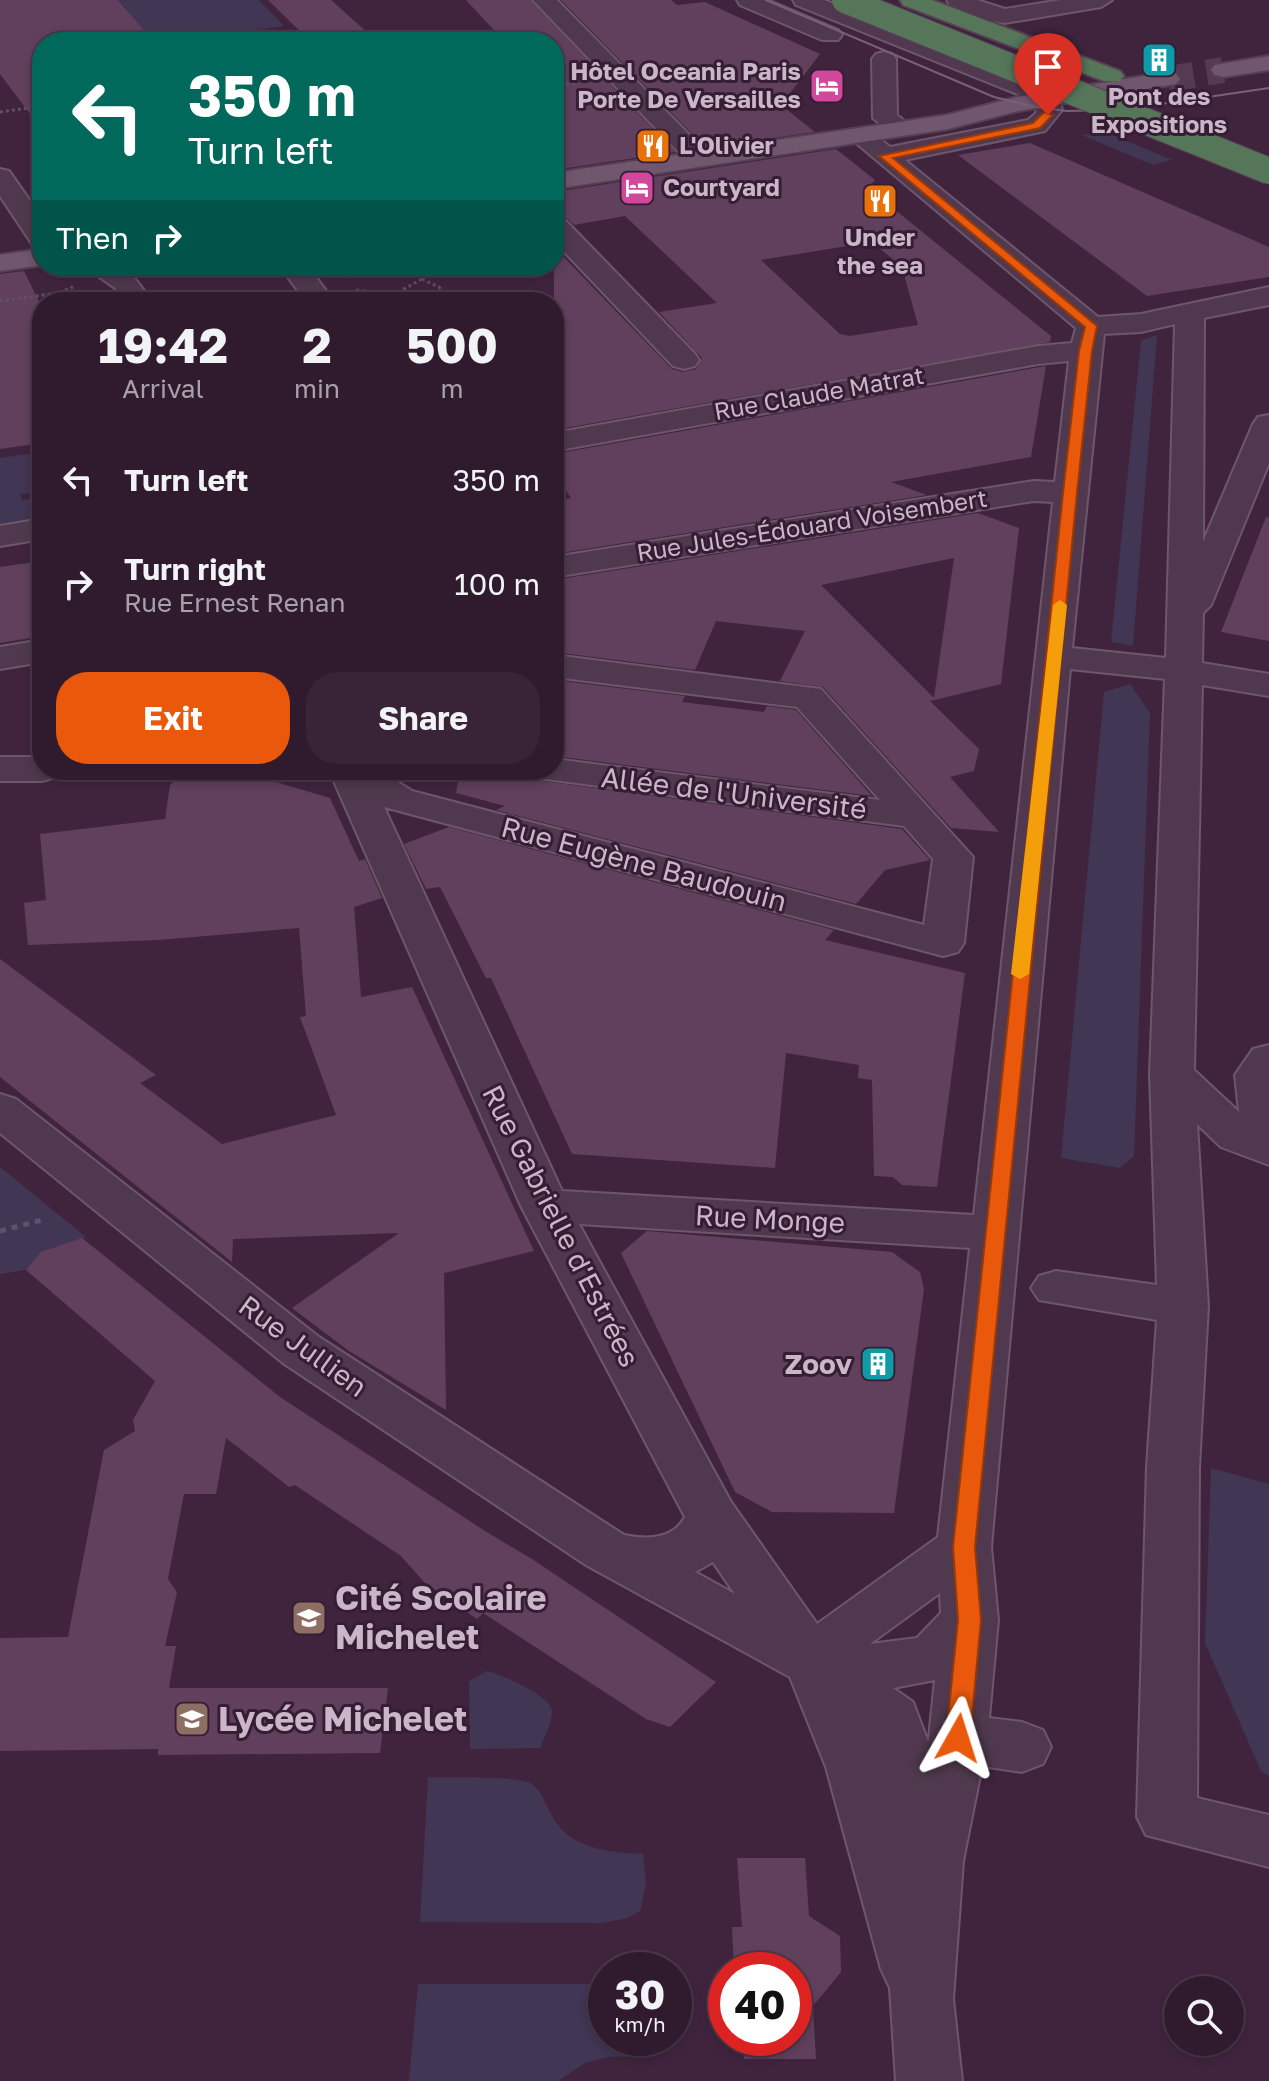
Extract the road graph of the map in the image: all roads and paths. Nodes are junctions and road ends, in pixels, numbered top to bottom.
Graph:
1 (544, 0) edge
2 (748, 0) edge
3 (804, 0) edge
4 (845, 0) edge
5 (911, 0) edge
6 (958, 0) edge
7 (1101, 0) edge
8 (884, 59) junction
9 (1269, 63) edge
10 (1223, 70) tunnel mouth
11 (911, 71) dead end
12 (1168, 79) tunnel mouth
13 (961, 94) dead end
14 (1048, 98) junction
15 (1184, 104) tunnel mouth
16 (32, 107) edge
17 (988, 109) junction
18 (0, 112) edge
19 (1036, 126) junction
20 (901, 129) junction
21 (860, 136) junction
22 (884, 156) junction
23 (699, 159) junction
24 (1269, 171) edge
25 (0, 177) edge
26 (564, 179) edge
27 (32, 223) edge
28 (564, 235) edge
29 (32, 258) edge
30 (0, 263) edge
31 (114, 276) edge
32 (308, 276) edge
33 (375, 276) edge
34 (419, 276) edge
35 (422, 279) junction
36 (327, 290) edge
37 (131, 292) edge
38 (398, 292) edge
39 (443, 292) edge
40 (1269, 296) edge
41 (1190, 312) junction
42 (1088, 339) junction
43 (684, 360) dead end
44 (1269, 424) edge
45 (564, 440) edge
46 (1070, 493) junction
47 (32, 531) edge
48 (0, 536) edge
49 (564, 565) edge
50 (1185, 626) junction
51 (32, 653) edge
52 (1055, 657) junction
53 (0, 658) edge
54 (564, 667) edge
55 (1183, 669) junction
56 (1269, 685) edge
57 (0, 769) edge
58 (32, 769) edge
59 (564, 772) edge
60 (354, 780) edge
61 (367, 780) edge
62 (916, 816) junction
63 (1269, 1059) edge
64 (1172, 1074) junction
65 (0, 1109) edge
66 (1269, 1123) edge
67 (1269, 1150) edge
68 (545, 1206) junction
69 (42, 1220) dead end
70 (0, 1231) edge
71 (994, 1233) junction
72 (1056, 1288) dead end
73 (1183, 1306) junction
74 (712, 1517) junction
75 (964, 1547) junction
76 (623, 1558) junction
77 (970, 1620) junction
78 (812, 1662) junction
79 (958, 1738) junction
80 (1022, 1747) dead end
81 (1269, 1841) edge
82 (932, 1861) junction
83 (921, 1999) junction
84 (929, 2081) edge

1 - 23 street
2 - 8 street
3 - 14 street
4 - 24 highway, bridge
5 - 15 highway
6 - 7 street
8 - 11 street
8 - 20 street
9 - 10 main road
12 - 14 main road
13 - 17 street
14 - 17 main road
14 - 19 street
16 - 18 path
17 - 19 street
17 - 20 main road
19 - 22 street
20 - 21 main road
21 - 22 street
21 - 23 main road
22 - 42 street
23 - 26 main road
25 - 27 street
28 - 43 street
29 - 30 main road
31 - 37 street
32 - 36 street
33 - 36 path
34 - 35 path
35 - 38 path
35 - 39 path
40 - 41 street, Rue Claude Matrat
41 - 42 street, Rue Claude Matrat
41 - 50 street
42 - 45 street, Rue Claude Matrat
42 - 46 street
44 - 50 street
46 - 49 street, Rue Jules-Édouard Voisembert
46 - 52 street
47 - 48 street
50 - 55 street
51 - 53 street
52 - 55 street
52 - 71 street
54 - 62 street
55 - 56 street
55 - 64 street
57 - 58 street
59 - 62 street, Allée de l'Université
60 - 68 street, Rue Gabrielle d'Estrées
61 - 62 street, Rue Eugène Baudouin
63 - 66 street
64 - 67 street
64 - 73 street
65 - 76 street, Rue Jullien
68 - 71 street, Rue Monge
68 - 74 street, Rue Gabrielle d'Estrées
69 - 70 path
71 - 75 street
72 - 73 street
73 - 81 street
74 - 76 street
74 - 78 street, Rue Gabrielle d'Estrées
75 - 77 street
75 - 78 street
76 - 78 street, Rue Jullien
77 - 78 street
77 - 79 street
78 - 82 street
78 - 83 street
79 - 80 street
79 - 82 street
82 - 83 street
83 - 84 street

